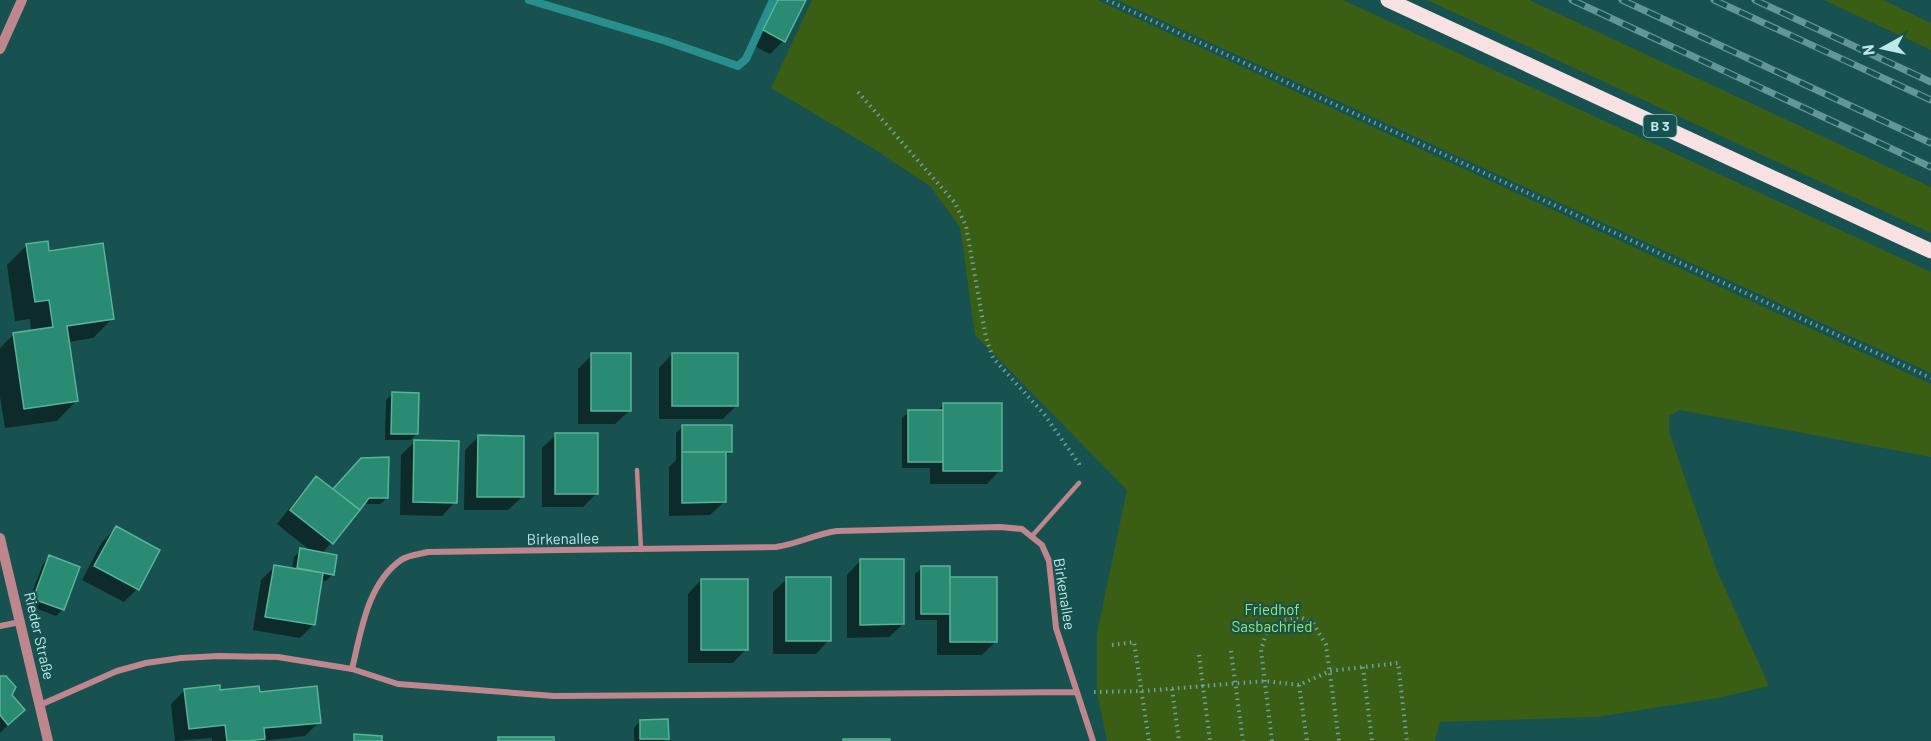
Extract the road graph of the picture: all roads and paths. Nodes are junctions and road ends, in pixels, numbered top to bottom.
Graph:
1 (22, 0) edge
2 (1107, 0) edge
3 (1388, 0) edge
4 (0, 50) edge
5 (858, 92) dead end
6 (1931, 251) edge
7 (1931, 378) edge
8 (637, 470) dead end
9 (1079, 483) joint
10 (1032, 536) junction
11 (0, 538) edge
12 (641, 550) junction
13 (21, 622) junction
14 (0, 626) edge
15 (1112, 645) dead end
16 (1231, 651) dead end
17 (1199, 655) dead end
18 (1363, 667) junction
19 (352, 669) junction
20 (1330, 671) junction
21 (1265, 681) junction
22 (1235, 683) junction
23 (1299, 685) junction
24 (1202, 686) junction
25 (1172, 689) junction
26 (1143, 691) junction
27 (1076, 692) junction
28 (40, 705) junction
29 (48, 741) edge
30 (1093, 741) edge
31 (1149, 741) edge
32 (1179, 741) edge
33 (1210, 741) edge
34 (1243, 741) edge
35 (1272, 741) edge
36 (1307, 741) edge
37 (1339, 741) edge
38 (1372, 741) edge
39 (1407, 741) edge

1 - 4 street
2 - 7 path
3 - 6 main road, B 3
5 - 9 path
8 - 12 lane
9 - 10 lane
10 - 12 street, Birkenallee
10 - 27 street, Birkenallee
11 - 13 street, Rieder Straße
12 - 19 street, Birkenallee
13 - 14 street
13 - 28 street, Rieder Straße
15 - 26 path
16 - 22 path
17 - 24 path
18 - 20 path
18 - 38 path
18 - 39 path
19 - 27 street
19 - 28 street
20 - 21 path
20 - 23 path
20 - 37 path
21 - 22 path
21 - 23 path
21 - 35 path
22 - 24 path
22 - 34 path
23 - 36 path
24 - 25 path
24 - 33 path
25 - 26 path
25 - 32 path
26 - 27 path
26 - 31 path
27 - 30 street, Birkenallee
28 - 29 street, Rieder Straße

